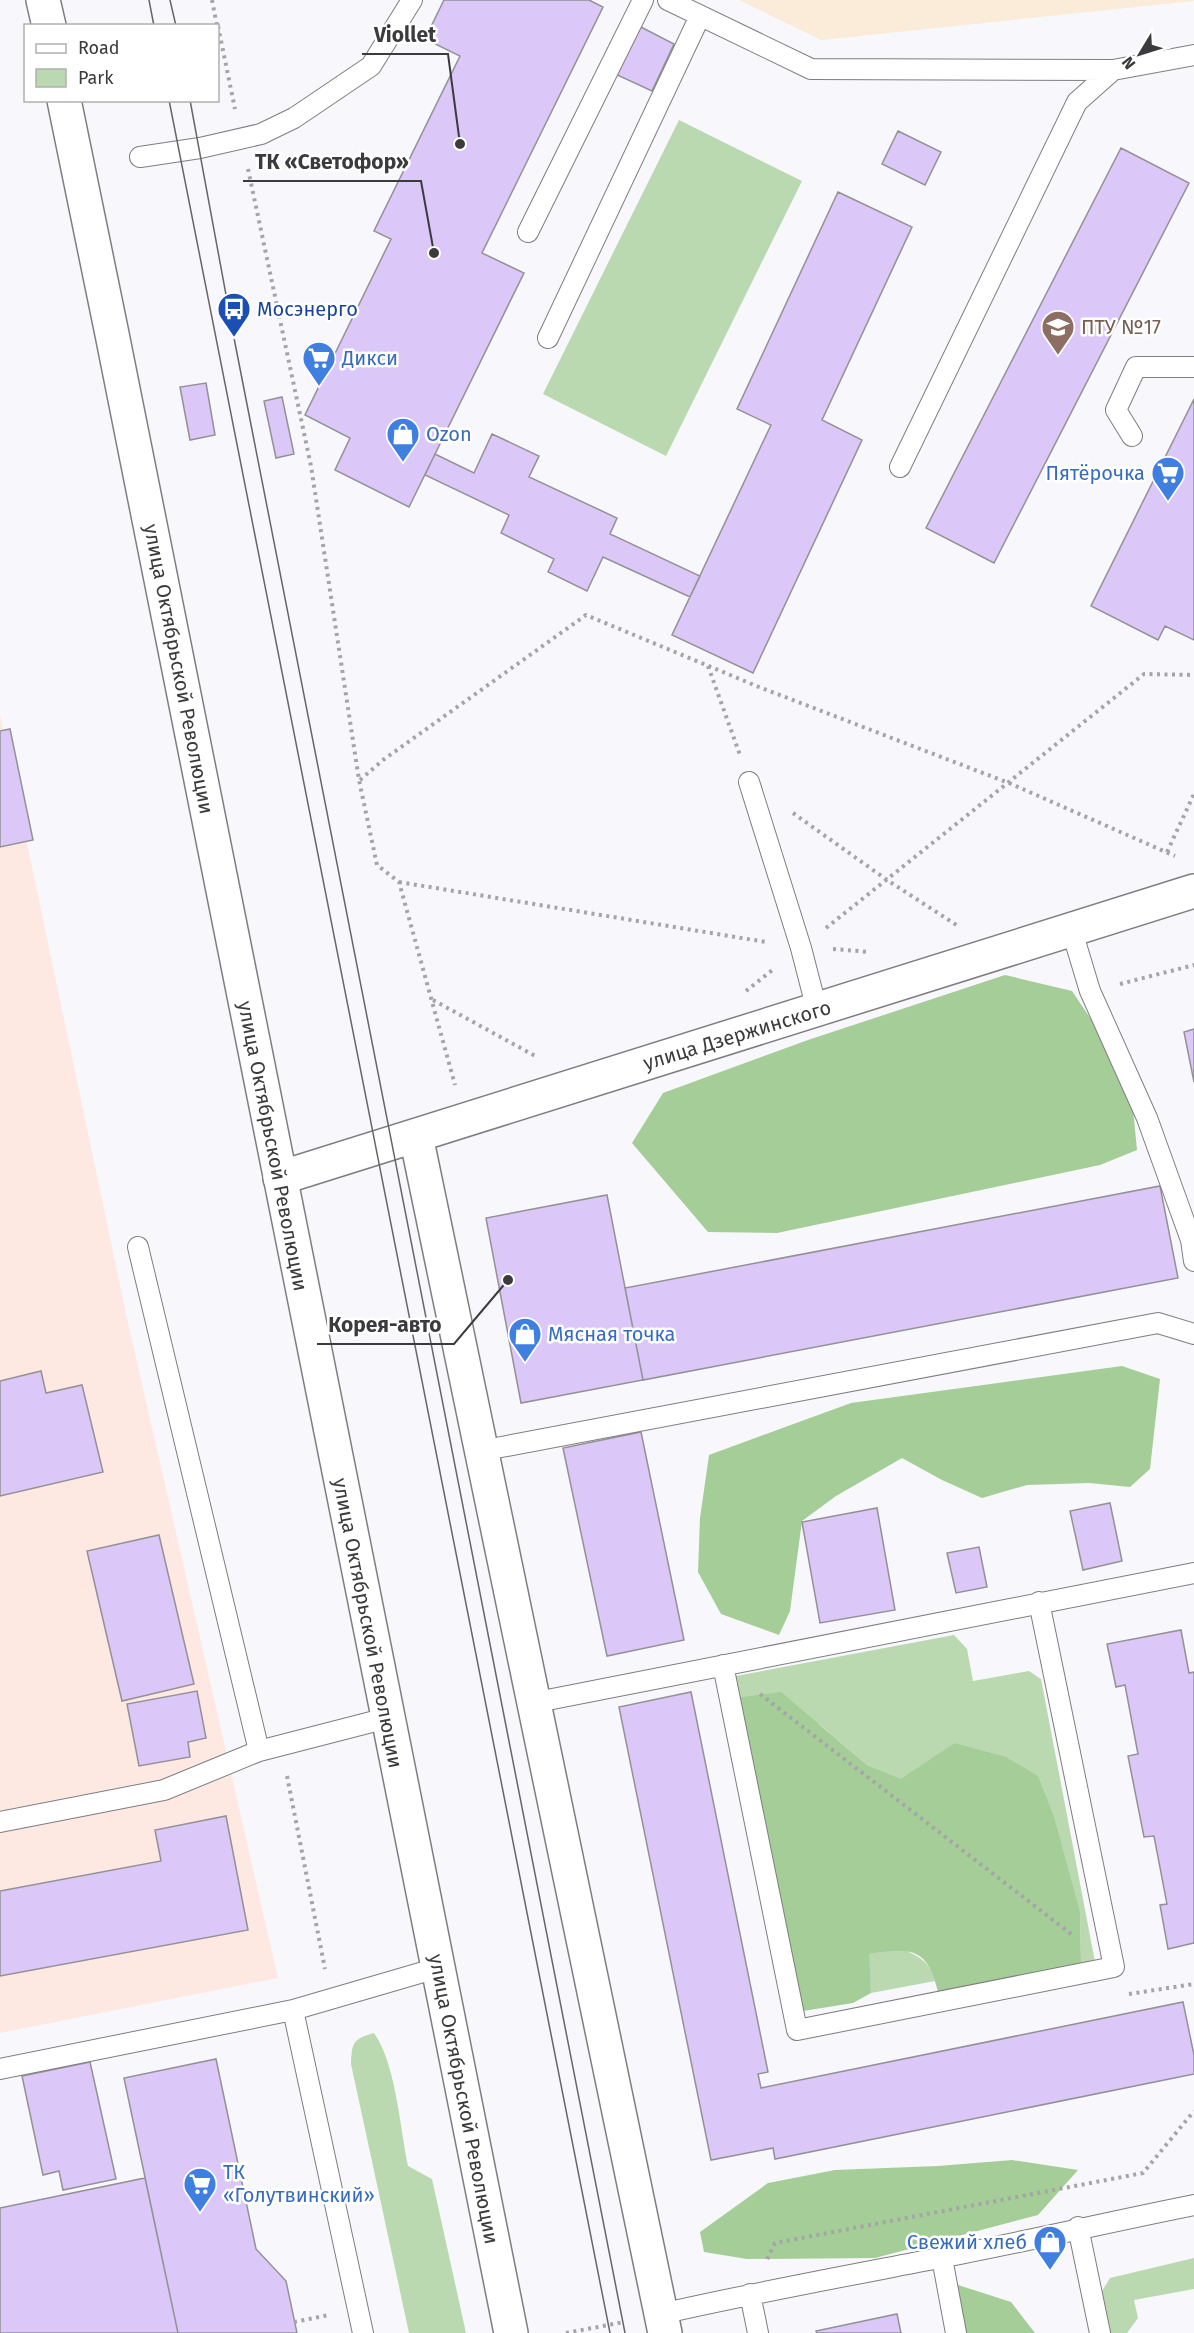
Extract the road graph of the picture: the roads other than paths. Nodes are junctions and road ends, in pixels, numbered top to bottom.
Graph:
1 (43, 0) edge
2 (412, 0) edge
3 (643, 0) edge
4 (668, 0) edge
5 (700, 16) junction
6 (49, 24) edge
7 (1194, 55) edge
8 (1113, 70) junction
9 (64, 102) edge
10 (140, 157) dead end
11 (528, 232) dead end
12 (548, 338) dead end
13 (1194, 367) edge
14 (1132, 436) dead end
15 (900, 467) dead end
16 (749, 782) road end
17 (1194, 891) edge
18 (1071, 928) junction
19 (817, 1010) junction
20 (416, 1136) junction
21 (280, 1178) junction
22 (1192, 1240) edge
23 (138, 1247) dead end
24 (1194, 1261) edge
25 (1194, 1334) edge
26 (480, 1451) junction
27 (1194, 1573) edge
28 (1039, 1602) junction
29 (723, 1665) junction
30 (532, 1704) junction
31 (387, 1718) junction
32 (259, 1751) junction
33 (0, 1822) edge
34 (437, 1968) junction
35 (292, 2010) junction
36 (0, 2069) edge
37 (1194, 2205) edge
38 (1078, 2228) junction
39 (942, 2258) junction
40 (750, 2294) junction
41 (663, 2324) edge
42 (363, 2333) edge
43 (511, 2333) edge
44 (758, 2333) edge
45 (956, 2333) edge
46 (1100, 2333) edge

1 - 6 main road
2 - 10 lane
3 - 11 lane
4 - 5 lane
5 - 8 lane
5 - 12 lane
7 - 8 lane
8 - 15 lane
9 - 21 main road, улица Октябрьской Революции
13 - 14 lane
16 - 19 lane
17 - 18 main road, улица Дзержинского
18 - 19 main road, улица Дзержинского
18 - 22 lane
19 - 20 main road, улица Дзержинского
20 - 21 main road, улица Дзержинского
20 - 26 main road
21 - 31 main road, улица Октябрьской Революции
22 - 24 lane
23 - 32 lane
25 - 26 lane
26 - 30 main road
27 - 28 lane
28 - 29 lane
28 - 29 lane
29 - 30 lane
30 - 41 main road
31 - 32 lane
31 - 34 main road, улица Октябрьской Революции
32 - 33 lane
34 - 35 lane
34 - 43 main road, улица Октябрьской Революции
35 - 36 lane
35 - 42 lane
37 - 38 lane
38 - 39 lane
38 - 46 lane
39 - 40 lane
39 - 45 lane
40 - 41 lane
40 - 44 lane

